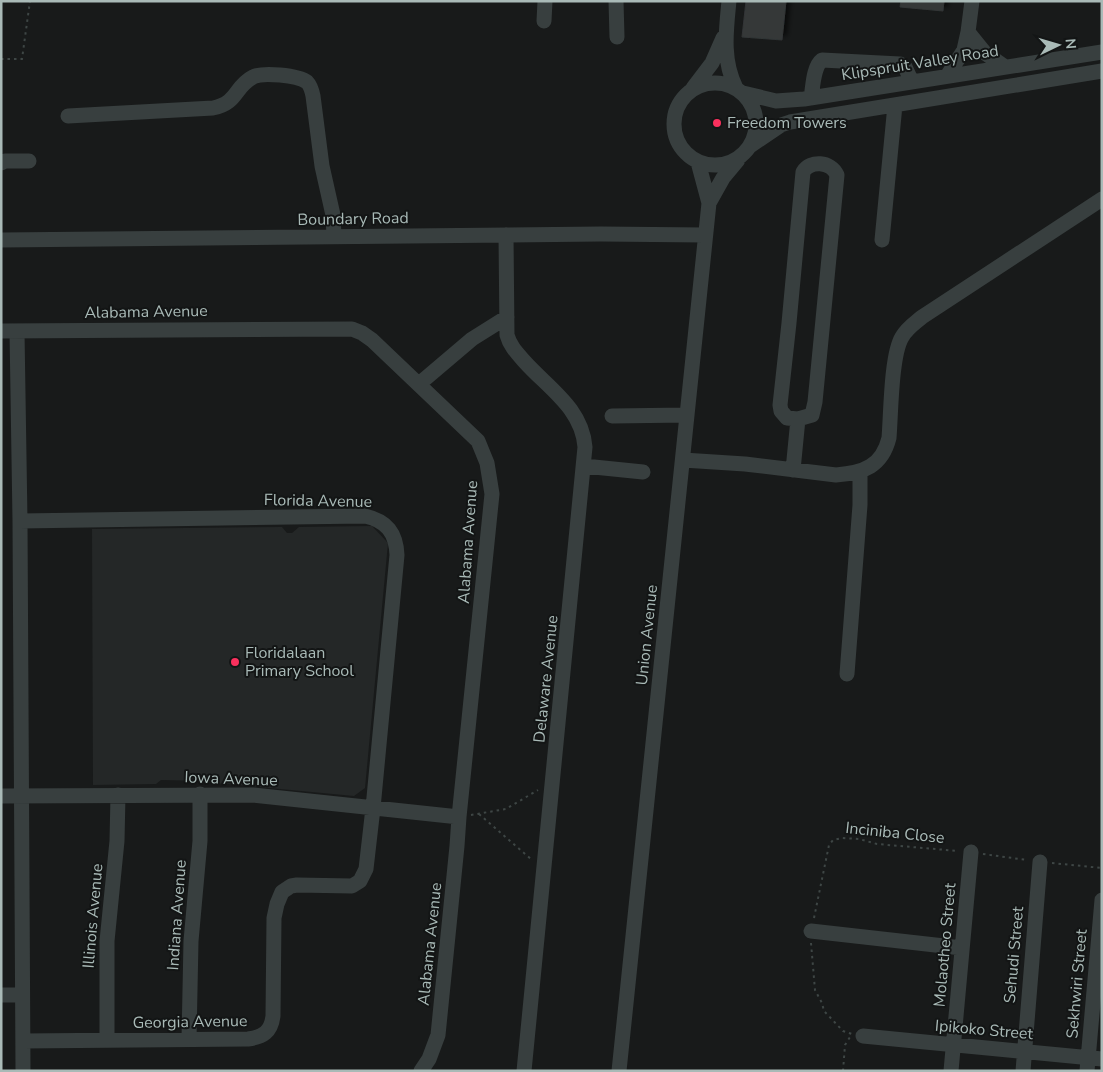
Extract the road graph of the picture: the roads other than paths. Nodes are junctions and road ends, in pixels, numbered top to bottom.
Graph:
1 (545, 1) edge
2 (616, 1) edge
3 (729, 1) edge
4 (972, 1) edge
5 (544, 21) dead end
6 (726, 32) junction
7 (968, 32) junction
8 (617, 37) dead end
9 (1102, 52) edge
10 (1005, 67) junction
11 (1102, 71) edge
12 (947, 76) junction
13 (912, 82) junction
14 (691, 91) junction
15 (739, 91) junction
16 (811, 98) junction
17 (895, 105) junction
18 (68, 116) dead end
19 (745, 152) junction
20 (29, 161) dead end
21 (698, 162) junction
22 (1, 163) edge
23 (1102, 198) edge
24 (709, 202) junction
25 (506, 235) junction
26 (705, 235) junction
27 (334, 237) junction
28 (1, 240) edge
29 (882, 240) dead end
30 (508, 317) junction
31 (1, 331) edge
32 (17, 331) junction
33 (419, 384) junction
34 (687, 415) junction
35 (612, 416) dead end
36 (798, 419) junction
37 (683, 460) junction
38 (584, 466) junction
39 (793, 470) junction
40 (643, 472) dead end
41 (860, 472) junction
42 (20, 521) junction
43 (847, 674) dead end
44 (200, 794) junction
45 (22, 795) junction
46 (118, 795) junction
47 (1, 796) edge
48 (373, 808) junction
49 (459, 817) junction
50 (971, 852) road end
51 (1040, 862) dead end
52 (1102, 900) edge
53 (811, 931) road end
54 (962, 948) junction
55 (1, 995) edge
56 (22, 995) junction
57 (858, 1035) road end
58 (189, 1039) junction
59 (107, 1040) junction
60 (23, 1041) junction
61 (954, 1044) junction
62 (1024, 1051) junction
63 (1092, 1062) edge
64 (23, 1071) edge
65 (421, 1071) edge
66 (524, 1071) edge
67 (620, 1071) edge
68 (951, 1071) edge
69 (1023, 1071) edge

1 - 5 street
2 - 8 street
3 - 6 street
4 - 7 street
6 - 14 street
6 - 15 street
7 - 10 street
7 - 12 street
9 - 10 street, Klipspruit Valley Road
10 - 12 street, Klipspruit Valley Road
11 - 17 street
12 - 13 street, Klipspruit Valley Road
13 - 16 street, Klipspruit Valley Road
13 - 16 street
14 - 15 street
14 - 21 street
15 - 16 street, Klipspruit Valley Road
15 - 19 street
17 - 19 street
17 - 29 street
18 - 27 street
19 - 21 street
19 - 24 street, Union Avenue
20 - 22 street
21 - 24 street, Union Avenue
23 - 41 street
24 - 26 street, Union Avenue
25 - 26 street, Boundary Road
25 - 27 street, Boundary Road
25 - 30 street, Delaware Avenue
26 - 34 street, Union Avenue
27 - 28 street, Boundary Road
30 - 33 street
30 - 38 street, Delaware Avenue
31 - 32 street, Alabama Avenue
32 - 33 street, Alabama Avenue
32 - 42 street
33 - 49 street, Alabama Avenue
34 - 35 street
34 - 37 street, Union Avenue
36 - 36 street
36 - 39 street
37 - 39 street
37 - 67 street, Union Avenue
38 - 40 street
38 - 66 street, Delaware Avenue
39 - 41 street
41 - 43 street
42 - 45 street
42 - 48 street, Florida Avenue
44 - 46 street, Iowa Avenue
44 - 48 street, Iowa Avenue
44 - 58 street, Indiana Avenue
45 - 46 street, Iowa Avenue
45 - 47 street, Iowa Avenue
45 - 56 street
46 - 59 street, Illinois Avenue
48 - 49 street, Iowa Avenue
48 - 58 street, Georgia Avenue
49 - 65 street, Alabama Avenue
50 - 54 street, Molaotheo Street
51 - 62 street, Sehudi Street
52 - 63 street, Sekhwiri Street
53 - 54 street
54 - 61 street, Molaotheo Street
55 - 56 street
56 - 60 street
57 - 61 street, Ipikoko Street
58 - 59 street, Georgia Avenue
59 - 60 street, Georgia Avenue
60 - 64 street
61 - 62 street, Ipikoko Street
61 - 68 street, Molaotheo Street
62 - 63 street, Ipikoko Street
62 - 69 street, Sehudi Street

